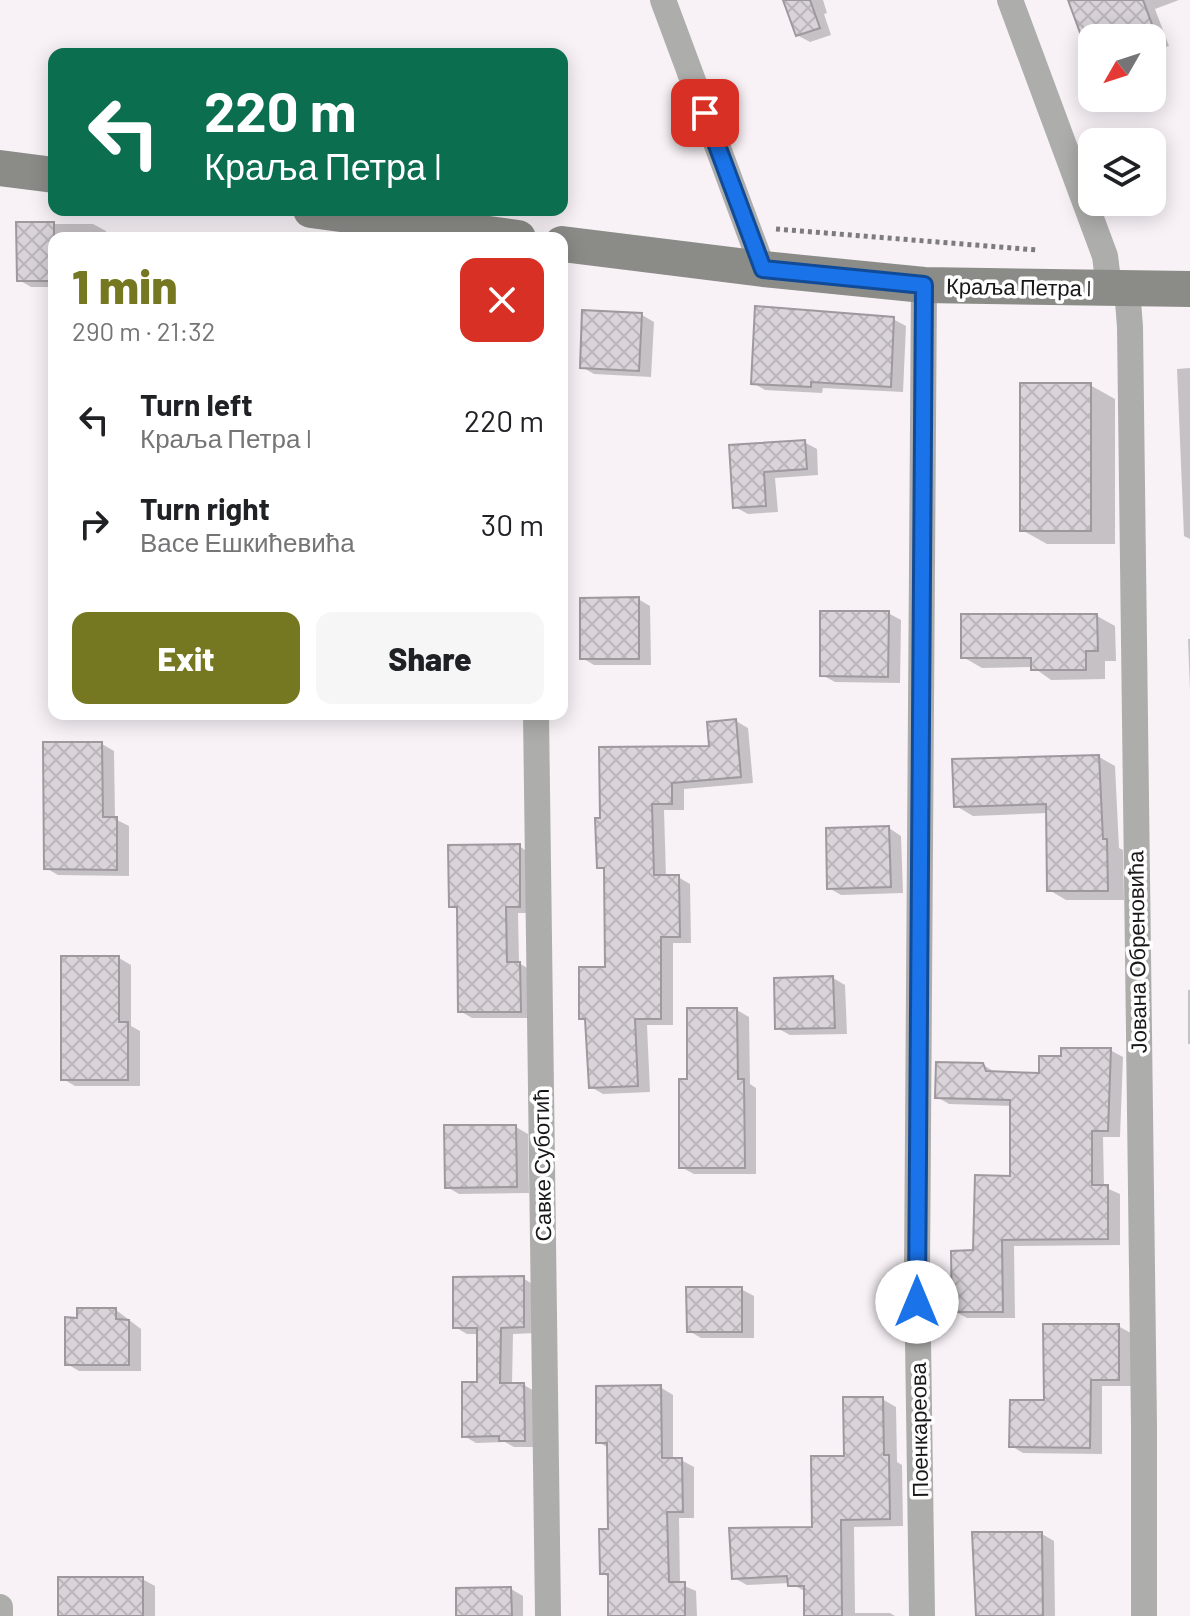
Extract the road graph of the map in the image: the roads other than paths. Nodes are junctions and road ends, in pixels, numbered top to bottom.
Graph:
1 (663, 0) edge
2 (1010, 0) edge
3 (0, 168) edge
4 (48, 174) edge
5 (355, 216) edge
6 (474, 232) edge
7 (568, 245) edge
8 (763, 269) junction
9 (924, 285) junction
10 (1118, 288) junction
11 (1190, 289) edge
12 (536, 720) edge
13 (0, 1607) edge
14 (0, 1616) edge
15 (548, 1616) edge
16 (922, 1616) edge
17 (1144, 1616) edge

1 - 8 street
2 - 10 street, Јована Обреновића
3 - 4 street
5 - 6 street
7 - 8 street, Краља Петра I
8 - 9 street, Краља Петра I
9 - 10 street, Краља Петра I
9 - 16 street, Поенкареова
10 - 11 street, Краља Петра I
10 - 17 street, Јована Обреновића
12 - 15 street, Савке Суботић
13 - 14 street

